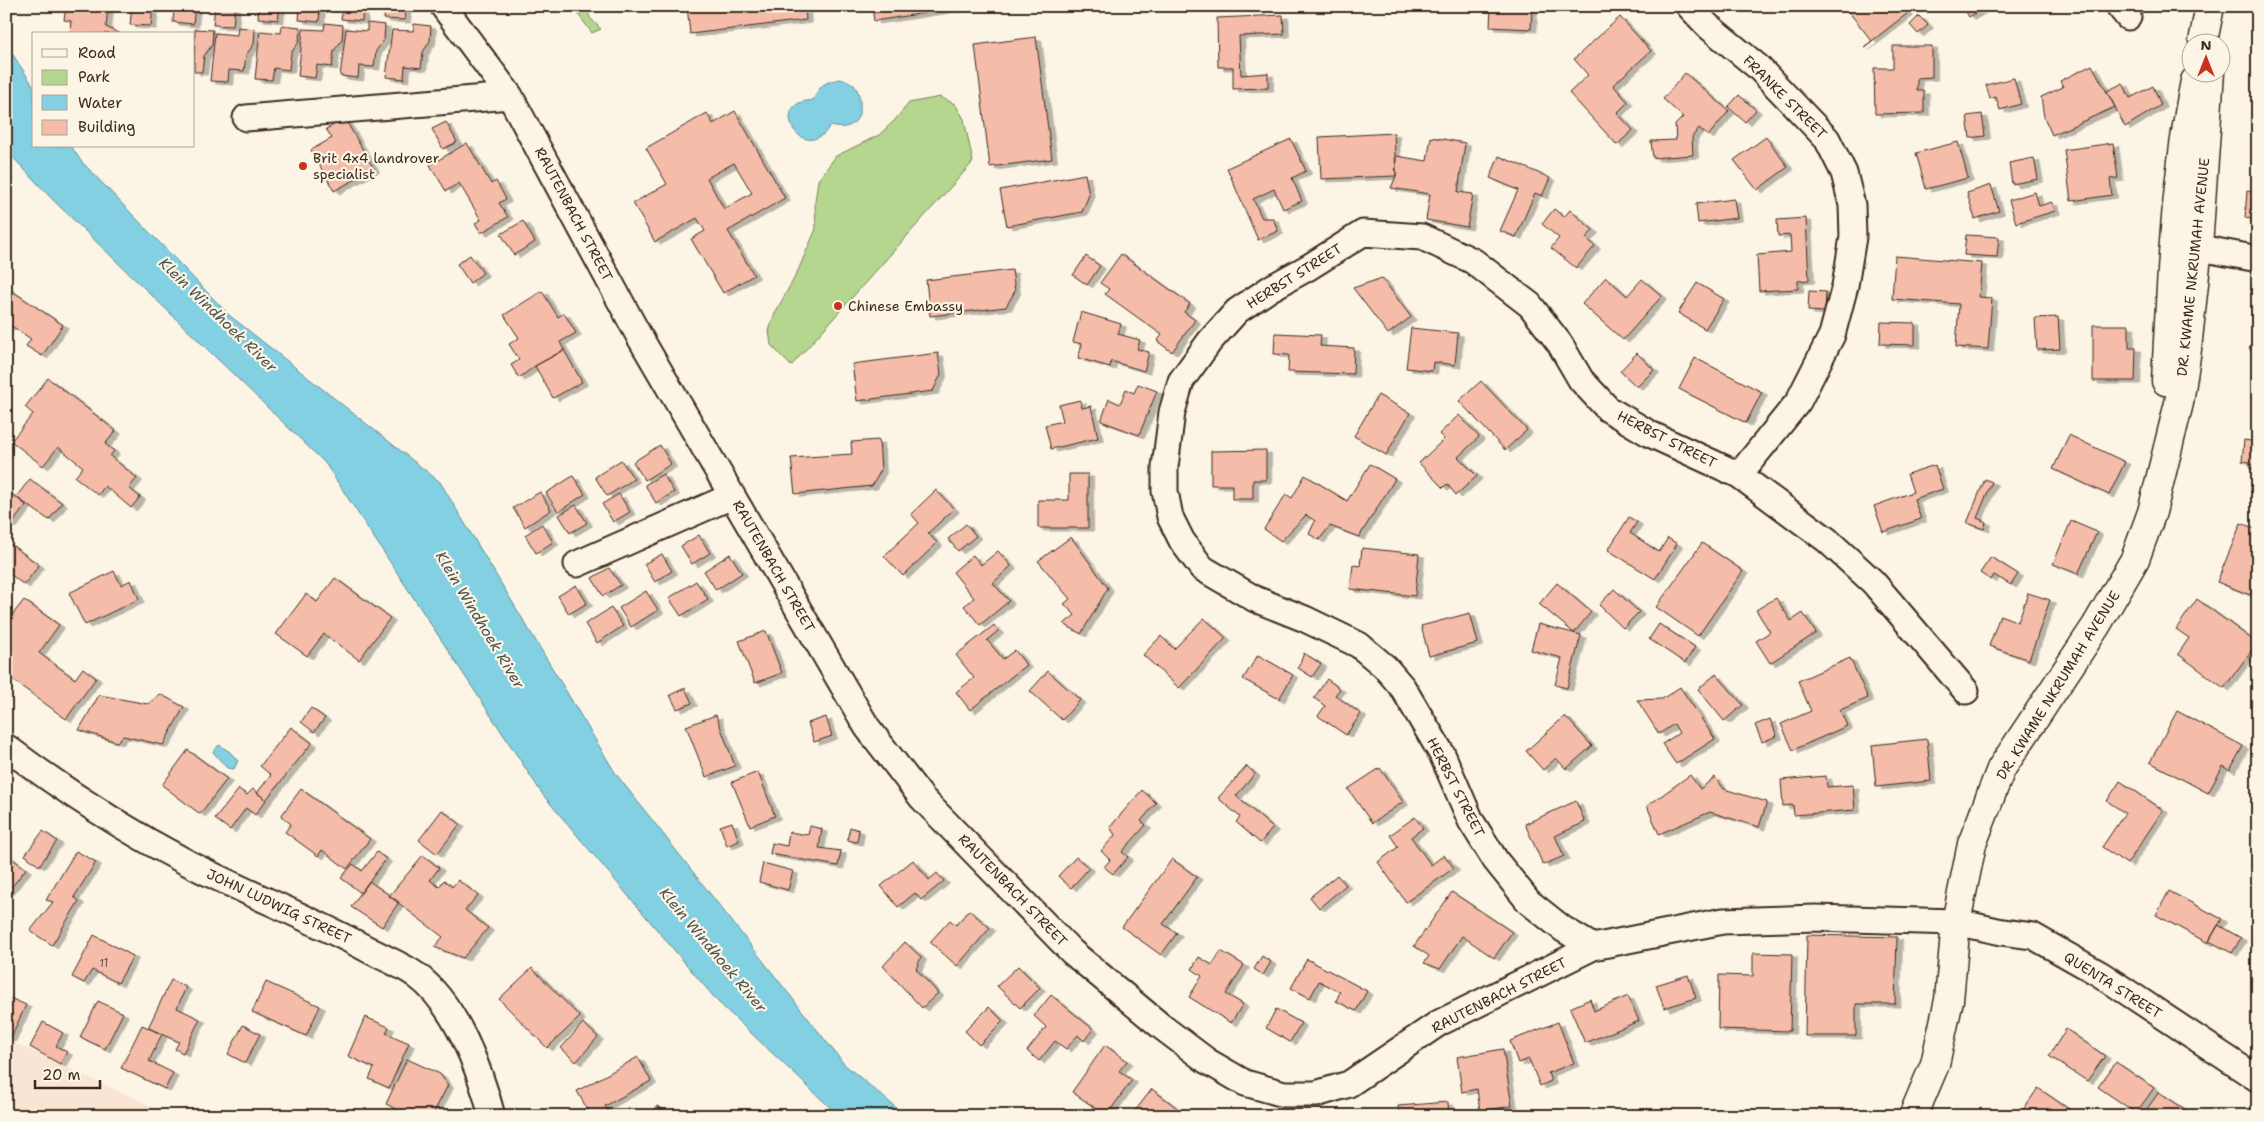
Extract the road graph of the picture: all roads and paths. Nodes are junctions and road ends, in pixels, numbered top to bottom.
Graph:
1 (444, 6) edge
2 (1689, 6) edge
3 (2210, 6) edge
4 (2205, 32) edge
5 (2211, 32) edge
6 (2194, 82) edge
7 (2209, 82) edge
8 (510, 96) junction
9 (246, 118) dead end
10 (2186, 245) junction
11 (2258, 259) edge
12 (1739, 476) junction
13 (732, 496) junction
14 (577, 564) dead end
15 (1966, 691) dead end
16 (6, 747) edge
17 (1956, 922) junction
18 (1593, 947) junction
19 (2258, 1080) edge
20 (492, 1116) edge
21 (1913, 1116) edge

1 - 8 street, RAUTENBACH STREET
2 - 12 street, FRANKE STREET
3 - 4 street
3 - 5 street
6 - 10 street, DR. KWAME NKRUMAH AVENUE
7 - 10 street, DR. KWAME NKRUMAH AVENUE
8 - 9 street
8 - 13 street, RAUTENBACH STREET
10 - 11 street
10 - 17 street, DR. KWAME NKRUMAH AVENUE
12 - 15 street, HERBST STREET
12 - 18 street, HERBST STREET
13 - 14 street
13 - 18 street, RAUTENBACH STREET
16 - 20 street, JOHN LUDWIG STREET
17 - 18 street, RAUTENBACH STREET
17 - 19 street, QUENTA STREET
17 - 21 street, DR. KWAME NKRUMAH AVENUE

